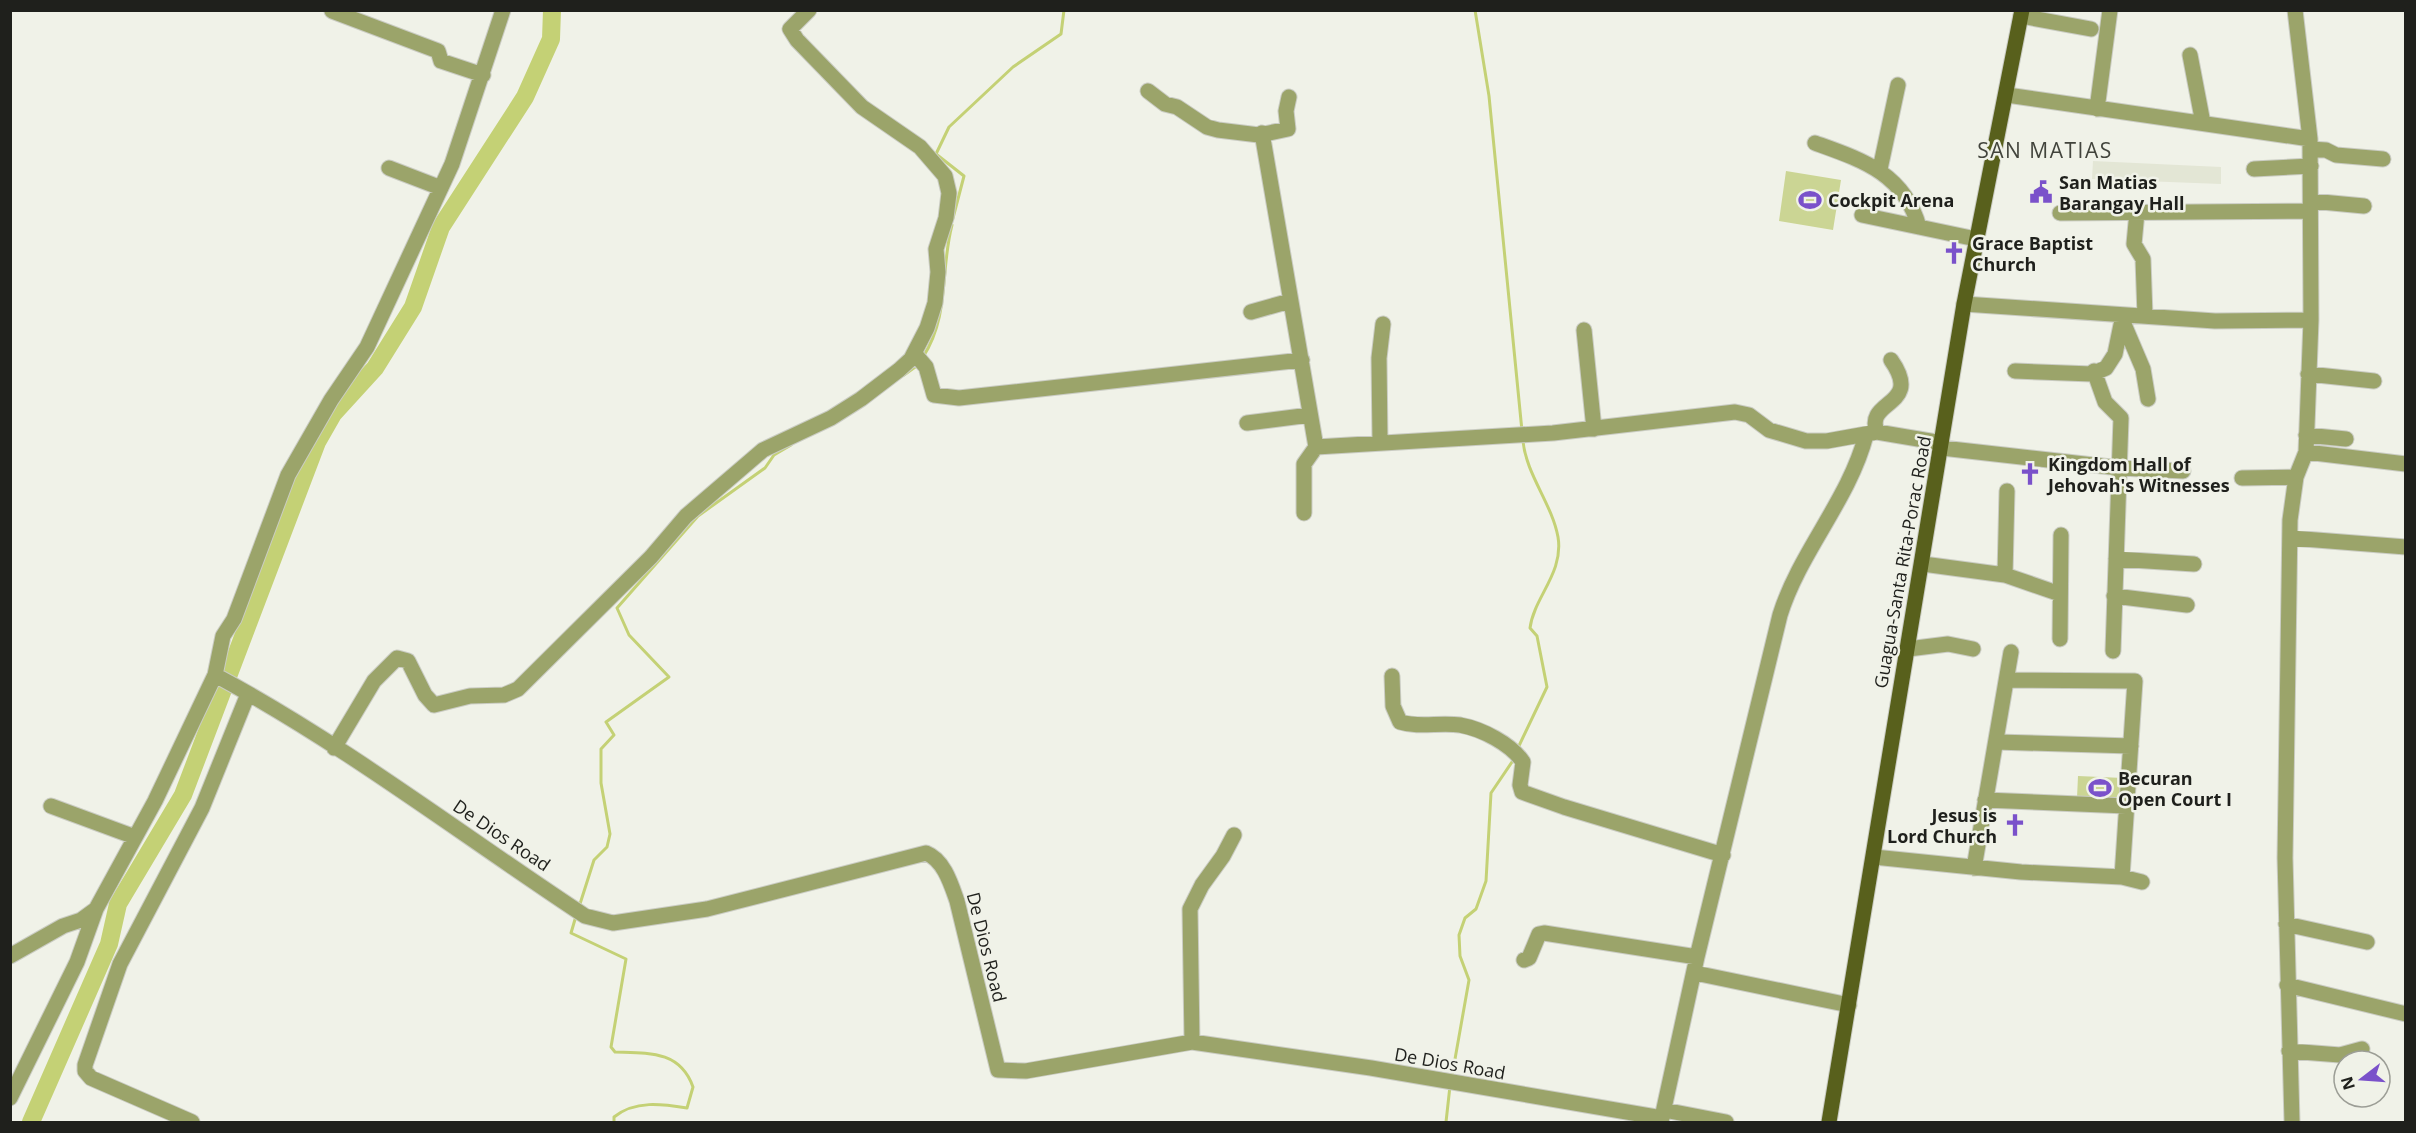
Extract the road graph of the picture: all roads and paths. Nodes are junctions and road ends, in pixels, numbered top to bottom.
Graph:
1 (504, 10) edge
2 (809, 10) edge
3 (2110, 10) edge
4 (2295, 10) edge
5 (332, 11) edge
6 (2022, 13) edge
7 (2091, 29) dead end
8 (2190, 54) dead end
9 (483, 75) junction
10 (1898, 85) dead end
11 (1148, 91) dead end
12 (2007, 95) junction
13 (1289, 97) dead end
14 (2097, 109) junction
15 (2203, 123) junction
16 (1262, 133) junction
17 (1815, 143) dead end
18 (2310, 144) junction
19 (2383, 159) dead end
20 (2311, 166) junction
21 (389, 168) dead end
22 (1880, 169) junction
23 (2254, 169) dead end
24 (441, 188) junction
25 (2310, 206) junction
26 (2364, 206) dead end
27 (2137, 212) junction
28 (2060, 213) dead end
29 (1862, 215) dead end
30 (1919, 227) junction
31 (1976, 239) junction
32 (1290, 301) junction
33 (1964, 304) junction
34 (1251, 312) dead end
35 (2145, 316) junction
36 (2123, 319) junction
37 (2311, 320) junction
38 (1383, 324) dead end
39 (1584, 330) dead end
40 (919, 359) junction
41 (1302, 360) junction
42 (1891, 360) dead end
43 (2015, 371) dead end
44 (2094, 371) junction
45 (2308, 374) junction
46 (2374, 381) dead end
47 (2148, 399) dead end
48 (1310, 415) junction
49 (1247, 423) dead end
50 (1594, 429) junction
51 (1872, 434) junction
52 (2306, 435) junction
53 (2346, 439) dead end
54 (1380, 441) junction
55 (1942, 446) junction
56 (1316, 447) junction
57 (2306, 452) junction
58 (2406, 464) edge
59 (2120, 468) junction
60 (2183, 471) dead end
61 (2296, 477) junction
62 (2241, 478) dead end
63 (2007, 491) dead end
64 (1304, 513) dead end
65 (2061, 535) dead end
66 (2291, 538) junction
67 (2406, 547) edge
68 (2116, 560) junction
69 (1923, 564) junction
70 (2194, 564) dead end
71 (2005, 575) junction
72 (2060, 594) junction
73 (2114, 596) junction
74 (2187, 605) dead end
75 (2060, 639) dead end
76 (1908, 649) junction
77 (1973, 649) dead end
78 (2113, 651) dead end
79 (2012, 652) dead end
80 (1392, 676) dead end
81 (218, 677) junction
82 (2007, 680) junction
83 (243, 691) junction
84 (1996, 742) junction
85 (2131, 746) junction
86 (334, 748) junction
87 (1985, 800) junction
88 (51, 806) dead end
89 (2126, 806) junction
90 (1234, 836) dead end
91 (135, 837) junction
92 (1723, 855) junction
93 (1874, 857) junction
94 (1974, 868) junction
95 (2122, 877) junction
96 (2142, 882) dead end
97 (96, 909) junction
98 (2286, 924) junction
99 (2367, 942) dead end
100 (10, 956) edge
101 (1697, 957) junction
102 (1524, 960) dead end
103 (1695, 973) junction
104 (2287, 985) junction
105 (1849, 1005) junction
106 (2406, 1014) edge
107 (1192, 1042) junction
108 (2289, 1051) junction
109 (2332, 1054) edge
110 (10, 1098) edge
111 (1663, 1117) edge
112 (192, 1122) edge
113 (1726, 1122) edge
114 (1829, 1122) edge
115 (2292, 1122) edge

1 - 9 street
2 - 40 street
3 - 14 street
4 - 18 street
5 - 9 street
6 - 7 street
6 - 12 main road, Guagua-Santa Rita-Porac Road
8 - 15 street
9 - 24 street
10 - 22 street
11 - 16 street
12 - 14 street
12 - 31 main road, Guagua-Santa Rita-Porac Road
13 - 16 street
14 - 15 street
15 - 18 street
16 - 32 street
17 - 22 street
18 - 19 street
18 - 20 street
20 - 23 street
20 - 25 street
21 - 24 street
22 - 30 street
24 - 81 street
25 - 26 street
25 - 27 street
25 - 37 street
27 - 28 street
27 - 35 street
29 - 30 street
30 - 31 street
31 - 33 main road, Guagua-Santa Rita-Porac Road
32 - 34 street
32 - 41 street
33 - 36 street
33 - 55 main road, Guagua-Santa Rita-Porac Road
35 - 36 street
35 - 37 street
36 - 44 street
36 - 47 street
37 - 45 street
38 - 54 street
39 - 50 street
40 - 41 street
40 - 86 street
41 - 48 street
42 - 51 street
43 - 44 street
44 - 59 street
45 - 46 street
45 - 52 street
48 - 49 street
48 - 56 street
50 - 51 street
50 - 54 street
51 - 55 street
51 - 92 street
52 - 53 street
52 - 57 street
54 - 56 street
55 - 59 street
55 - 69 main road, Guagua-Santa Rita-Porac Road
56 - 64 street
57 - 58 street
57 - 61 street
59 - 60 street
59 - 68 street
61 - 62 street
61 - 66 street
63 - 71 street
65 - 72 street
66 - 67 street
66 - 98 street
68 - 70 street
68 - 73 street
69 - 71 street
69 - 76 main road, Guagua-Santa Rita-Porac Road
71 - 72 street
72 - 75 street
73 - 74 street
73 - 78 street
76 - 77 street
76 - 93 main road, Guagua-Santa Rita-Porac Road
79 - 82 street
80 - 92 street
81 - 83 street, De Dios Road
81 - 91 street
82 - 84 street
82 - 85 street
83 - 86 street, De Dios Road
83 - 112 street
84 - 85 street
84 - 87 street
85 - 89 street
86 - 107 street, De Dios Road
87 - 89 street
87 - 94 street
88 - 91 street
89 - 95 street
90 - 107 street
91 - 97 street
92 - 101 street
93 - 94 street
93 - 105 main road, Guagua-Santa Rita-Porac Road
94 - 95 street
95 - 96 street
97 - 100 street
97 - 110 street
98 - 99 street
98 - 104 street
101 - 102 street
101 - 103 street
103 - 105 street
103 - 111 street
104 - 106 street
104 - 108 street
105 - 114 main road, Guagua-Santa Rita-Porac Road
107 - 111 street, De Dios Road
108 - 109 street
108 - 115 street
111 - 113 street, De Dios Road

